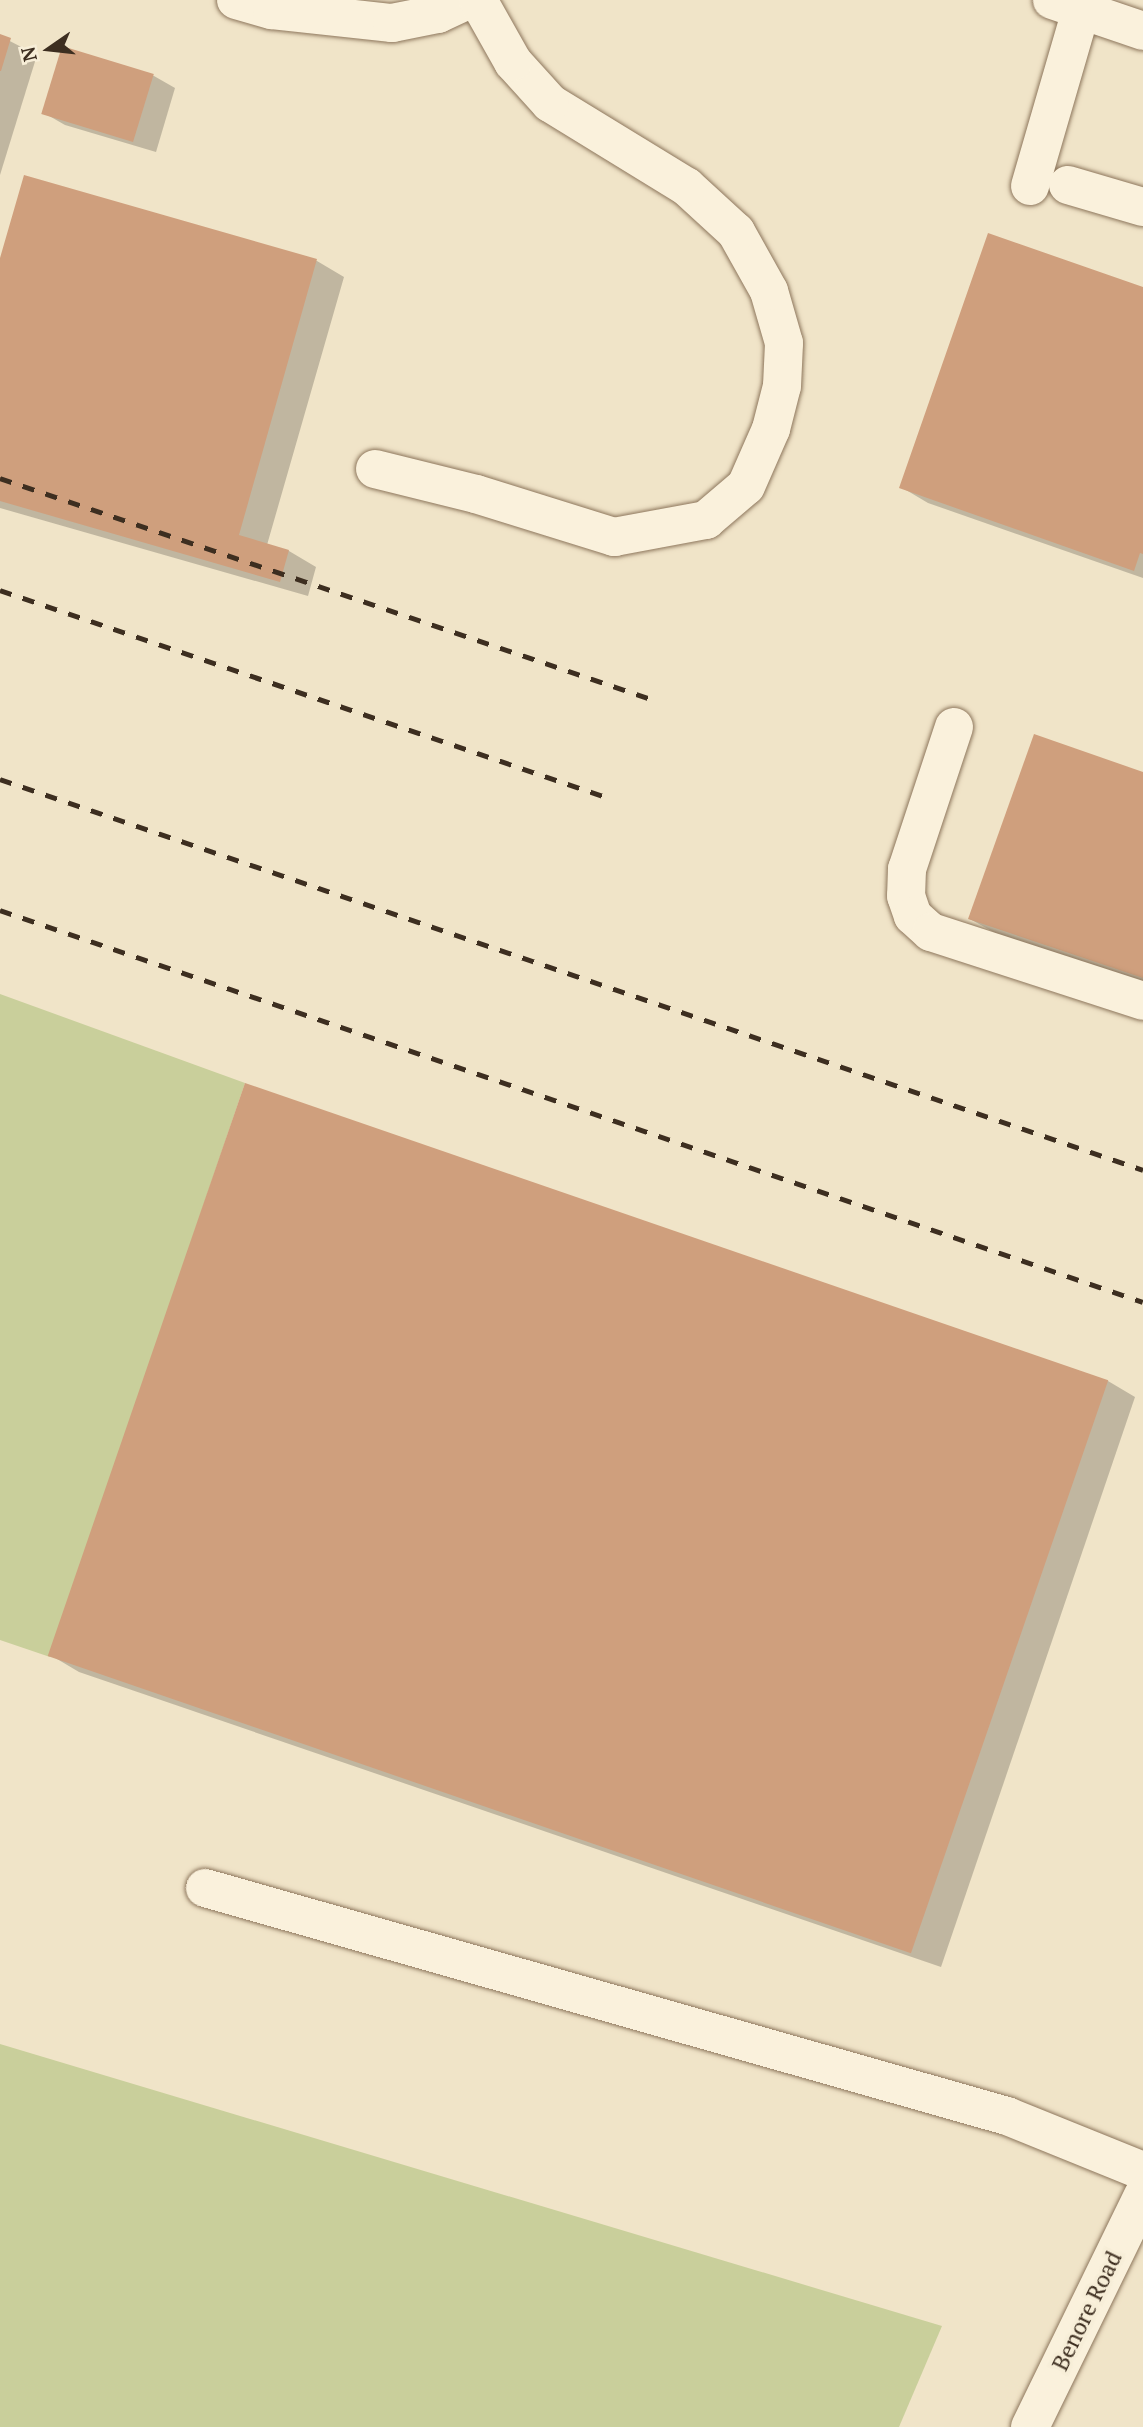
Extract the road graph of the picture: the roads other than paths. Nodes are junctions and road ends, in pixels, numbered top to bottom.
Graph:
1 (236, 0) edge
2 (468, 0) edge
3 (478, 0) edge
4 (1066, 5) edge
5 (1143, 31) edge
6 (1068, 185) dead end
7 (1030, 186) dead end
8 (1143, 207) edge
9 (375, 469) dead end
10 (954, 727) dead end
11 (1143, 1000) edge
12 (205, 1888) dead end
13 (1143, 2171) edge
14 (1143, 2195) edge
15 (1030, 2427) edge

1 - 2 street
3 - 9 street
4 - 5 street
4 - 7 street
6 - 8 street
10 - 11 street
12 - 13 street
14 - 15 street, Benore Road

